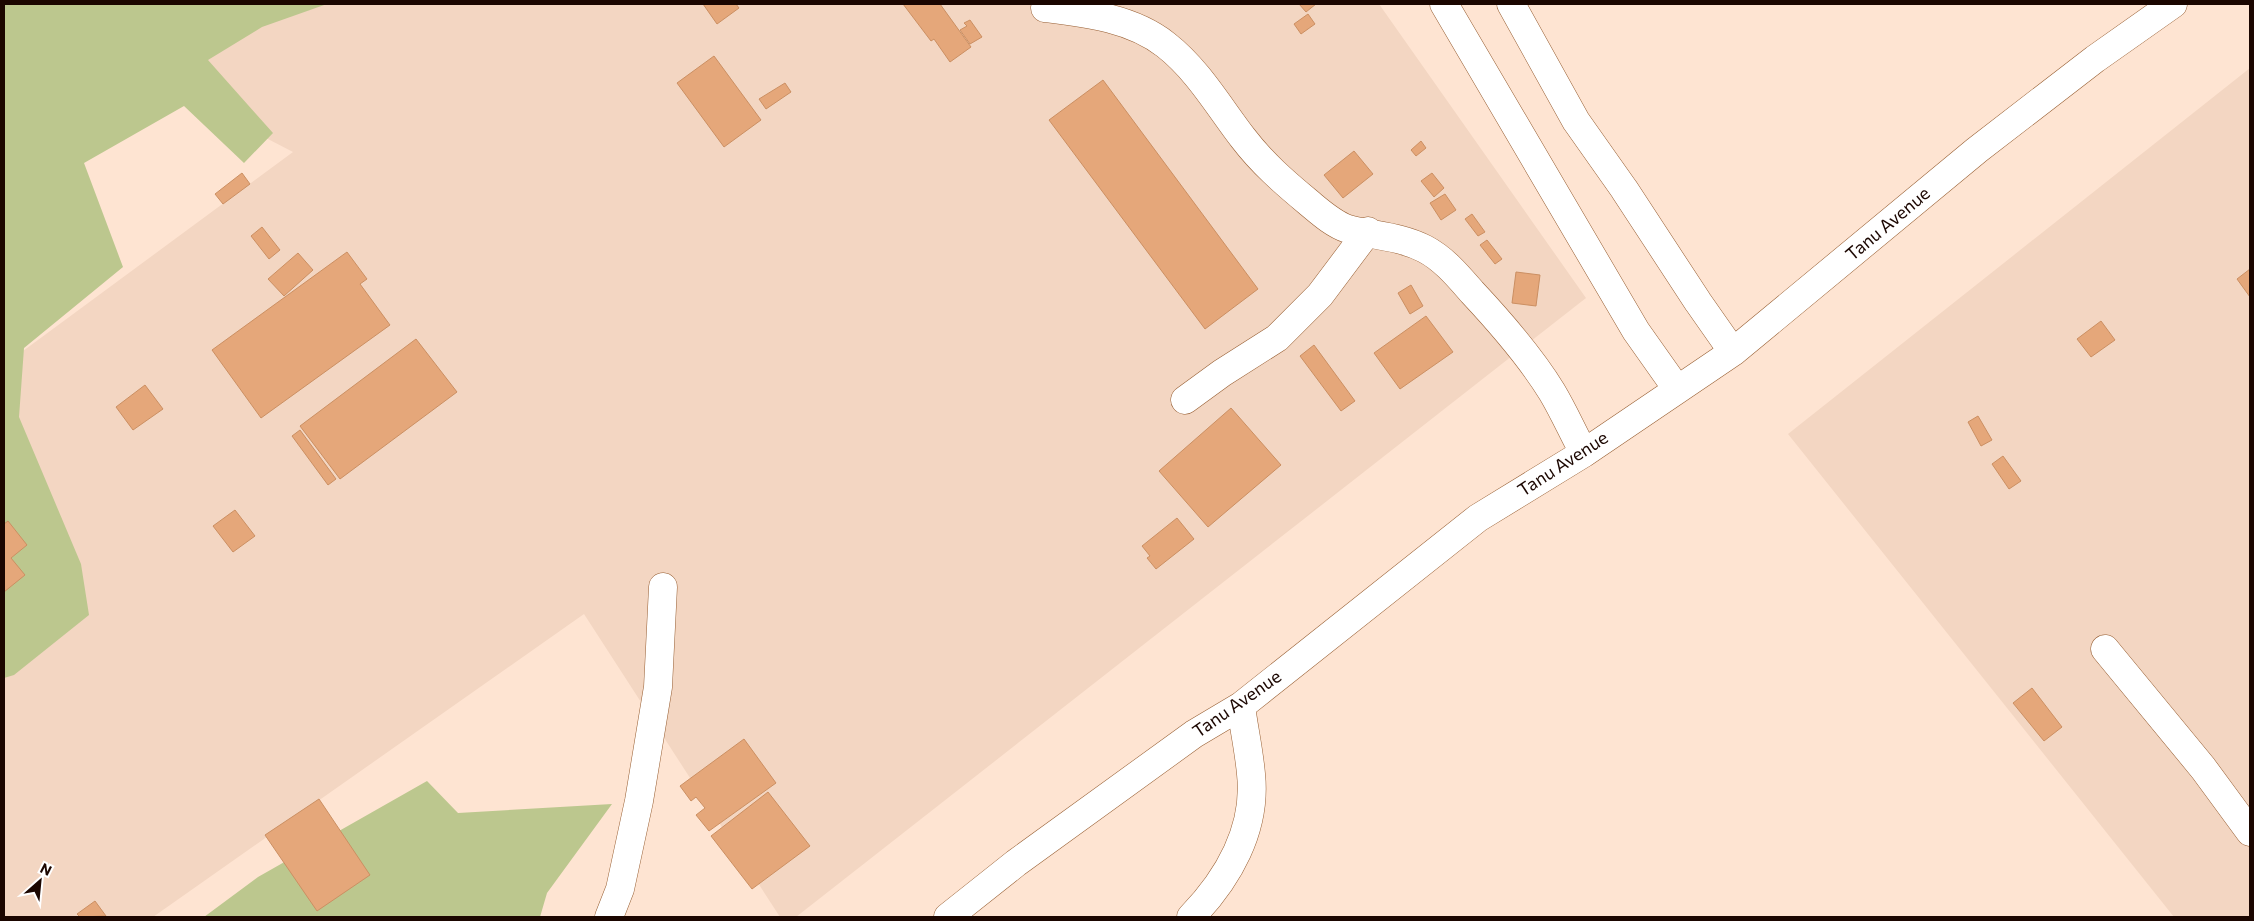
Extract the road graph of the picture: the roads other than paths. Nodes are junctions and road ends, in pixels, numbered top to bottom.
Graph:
1 (1444, 4) edge
2 (1511, 4) edge
3 (2173, 4) edge
4 (1045, 8) dead end
5 (1368, 232) junction
6 (1733, 352) junction
7 (1677, 390) junction
8 (1184, 400) dead end
9 (1584, 453) junction
10 (663, 588) dead end
11 (2105, 649) dead end
12 (1241, 706) junction
13 (2250, 832) edge
14 (608, 917) edge
15 (948, 917) edge
16 (1191, 917) edge

1 - 7 street
2 - 6 street
3 - 6 street, Tanu Avenue
4 - 5 street
5 - 8 street
5 - 9 street
6 - 7 street, Tanu Avenue
7 - 9 street, Tanu Avenue
9 - 12 street, Tanu Avenue
10 - 14 street
11 - 13 street
12 - 15 street, Tanu Avenue
12 - 16 street

